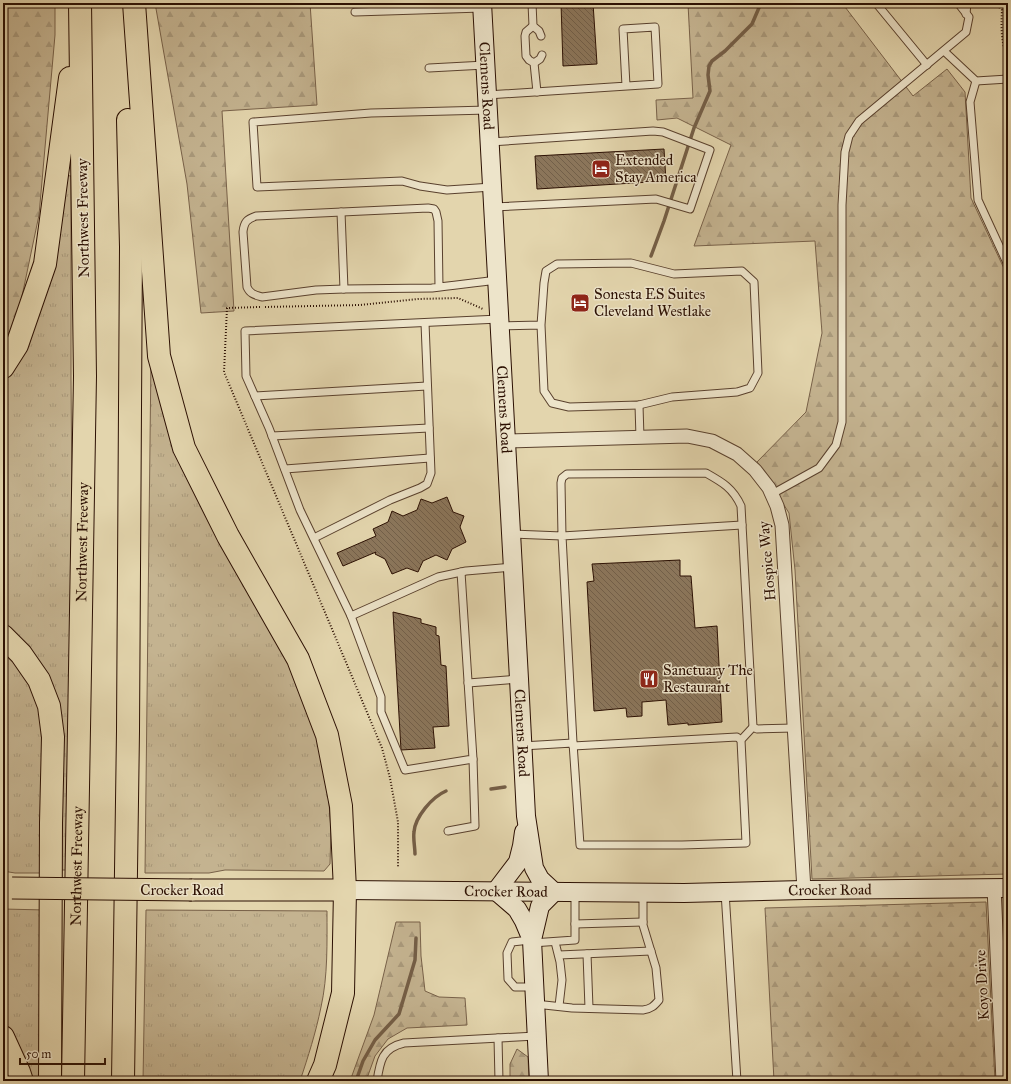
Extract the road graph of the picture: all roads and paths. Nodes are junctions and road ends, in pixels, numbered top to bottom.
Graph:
1 (79, 3) edge
2 (126, 3) edge
3 (134, 3) edge
4 (532, 3) edge
5 (876, 3) edge
6 (958, 3) edge
7 (967, 3) edge
8 (995, 3) edge
9 (482, 6) edge
10 (354, 12) dead end
11 (966, 14) junction
12 (533, 26) junction
13 (541, 36) dead end
14 (944, 51) junction
15 (542, 55) dead end
16 (1008, 61) edge
17 (534, 63) junction
18 (486, 65) junction
19 (927, 65) junction
20 (428, 68) dead end
21 (1008, 79) edge
22 (976, 81) junction
23 (626, 86) junction
24 (537, 92) junction
25 (488, 103) junction
26 (490, 142) junction
27 (492, 187) junction
28 (493, 207) junction
29 (341, 212) junction
30 (1008, 265) edge
31 (498, 280) junction
32 (440, 287) junction
33 (344, 289) junction
34 (483, 309) dead end
35 (425, 323) junction
36 (500, 323) junction
37 (541, 325) junction
38 (3, 367) edge
39 (427, 386) junction
40 (255, 396) junction
41 (639, 405) junction
42 (429, 428) junction
43 (272, 436) junction
44 (640, 438) junction
45 (506, 441) junction
46 (430, 458) junction
47 (285, 469) junction
48 (772, 494) junction
49 (742, 525) junction
50 (512, 534) junction
51 (562, 536) junction
52 (314, 538) junction
53 (513, 567) junction
54 (460, 572) junction
55 (351, 616) junction
56 (3, 636) edge
57 (519, 680) junction
58 (468, 683) junction
59 (753, 727) junction
60 (794, 728) junction
61 (741, 740) junction
62 (573, 744) junction
63 (522, 746) junction
64 (473, 759) junction
65 (526, 816) junction
66 (448, 831) dead end
67 (398, 868) dead end
68 (8, 888) edge
69 (1001, 888) edge
70 (345, 890) junction
71 (804, 890) junction
72 (496, 891) junction
73 (554, 892) junction
74 (575, 892) junction
75 (725, 892) junction
76 (643, 893) junction
77 (642, 922) junction
78 (609, 923) junction
79 (623, 923) junction
80 (575, 924) junction
81 (609, 931) dead end
82 (623, 931) dead end
83 (575, 940) junction
84 (532, 942) junction
85 (555, 942) junction
86 (651, 952) junction
87 (576, 954) junction
88 (587, 954) junction
89 (559, 955) junction
90 (534, 995) junction
91 (558, 1006) junction
92 (589, 1008) junction
93 (536, 1036) junction
94 (3, 1037) edge
95 (498, 1038) junction
96 (22, 1081) edge
97 (50, 1081) edge
98 (73, 1081) edge
99 (123, 1081) edge
100 (318, 1081) edge
101 (377, 1081) edge
102 (499, 1081) edge
103 (539, 1081) edge
104 (736, 1081) edge
105 (1003, 1081) edge

1 - 38 highway
1 - 98 highway, Northwest Freeway
2 - 99 highway
3 - 70 highway
4 - 12 lane
5 - 19 lane
6 - 11 lane
7 - 11 lane
8 - 16 path
9 - 10 lane
9 - 18 street, Clemens Road
11 - 14 lane
12 - 13 lane
12 - 17 lane
14 - 19 lane
14 - 22 lane
15 - 17 lane
17 - 24 lane
18 - 20 lane
18 - 25 street, Clemens Road
19 - 48 lane
21 - 22 lane
22 - 30 lane
23 - 23 lane
23 - 24 lane
24 - 25 lane
25 - 26 street, Clemens Road
25 - 27 lane
26 - 27 street, Clemens Road
26 - 28 lane
27 - 28 street, Clemens Road
28 - 31 street, Clemens Road
29 - 32 lane
29 - 33 lane
29 - 33 lane
31 - 32 lane
31 - 36 street, Clemens Road
32 - 33 lane
34 - 67 path
35 - 36 lane
35 - 39 lane
35 - 40 lane
36 - 37 lane
36 - 45 street, Clemens Road
37 - 41 lane
37 - 41 lane
39 - 40 lane
39 - 42 lane
40 - 43 lane
41 - 44 lane
42 - 43 lane
42 - 46 lane
43 - 47 lane
44 - 45 street, Hospice Way
44 - 48 street, Hospice Way
45 - 50 street, Clemens Road
46 - 47 lane
46 - 52 lane
47 - 52 lane
48 - 60 street, Hospice Way
49 - 51 lane
49 - 51 lane
49 - 59 lane
50 - 51 lane
50 - 53 street, Clemens Road
51 - 62 lane
52 - 55 lane
53 - 54 lane
53 - 57 street, Clemens Road
54 - 55 lane
54 - 58 lane
55 - 64 lane
56 - 97 highway
57 - 58 lane
57 - 63 street, Clemens Road
58 - 64 lane
59 - 60 lane
59 - 61 lane
60 - 71 street, Hospice Way
61 - 62 lane
61 - 62 lane
62 - 63 lane
63 - 65 street, Clemens Road
64 - 66 lane
65 - 72 street, Clemens Road
65 - 73 street, Clemens Road
68 - 70 main road, Crocker Road, bridge
69 - 71 street, Crocker Road
69 - 105 street, Koyo Drive
70 - 72 street, Crocker Road
70 - 100 highway
71 - 75 street, Crocker Road
72 - 73 street, Crocker Road
72 - 84 street
73 - 74 street, Crocker Road
73 - 84 street
74 - 76 street, Crocker Road
74 - 80 lane
75 - 76 street, Crocker Road
75 - 104 lane
76 - 77 lane
77 - 79 lane
77 - 86 lane
78 - 79 lane
78 - 80 lane
78 - 81 lane
79 - 82 lane
80 - 83 lane
83 - 85 lane
83 - 87 lane
84 - 85 lane
84 - 90 street
84 - 90 lane
85 - 89 lane
86 - 88 lane
86 - 92 lane
87 - 88 lane
87 - 89 lane
88 - 92 lane
89 - 91 lane
90 - 91 lane
90 - 93 street
91 - 92 lane
93 - 95 lane
93 - 103 street
94 - 96 highway
95 - 101 lane
95 - 102 lane

